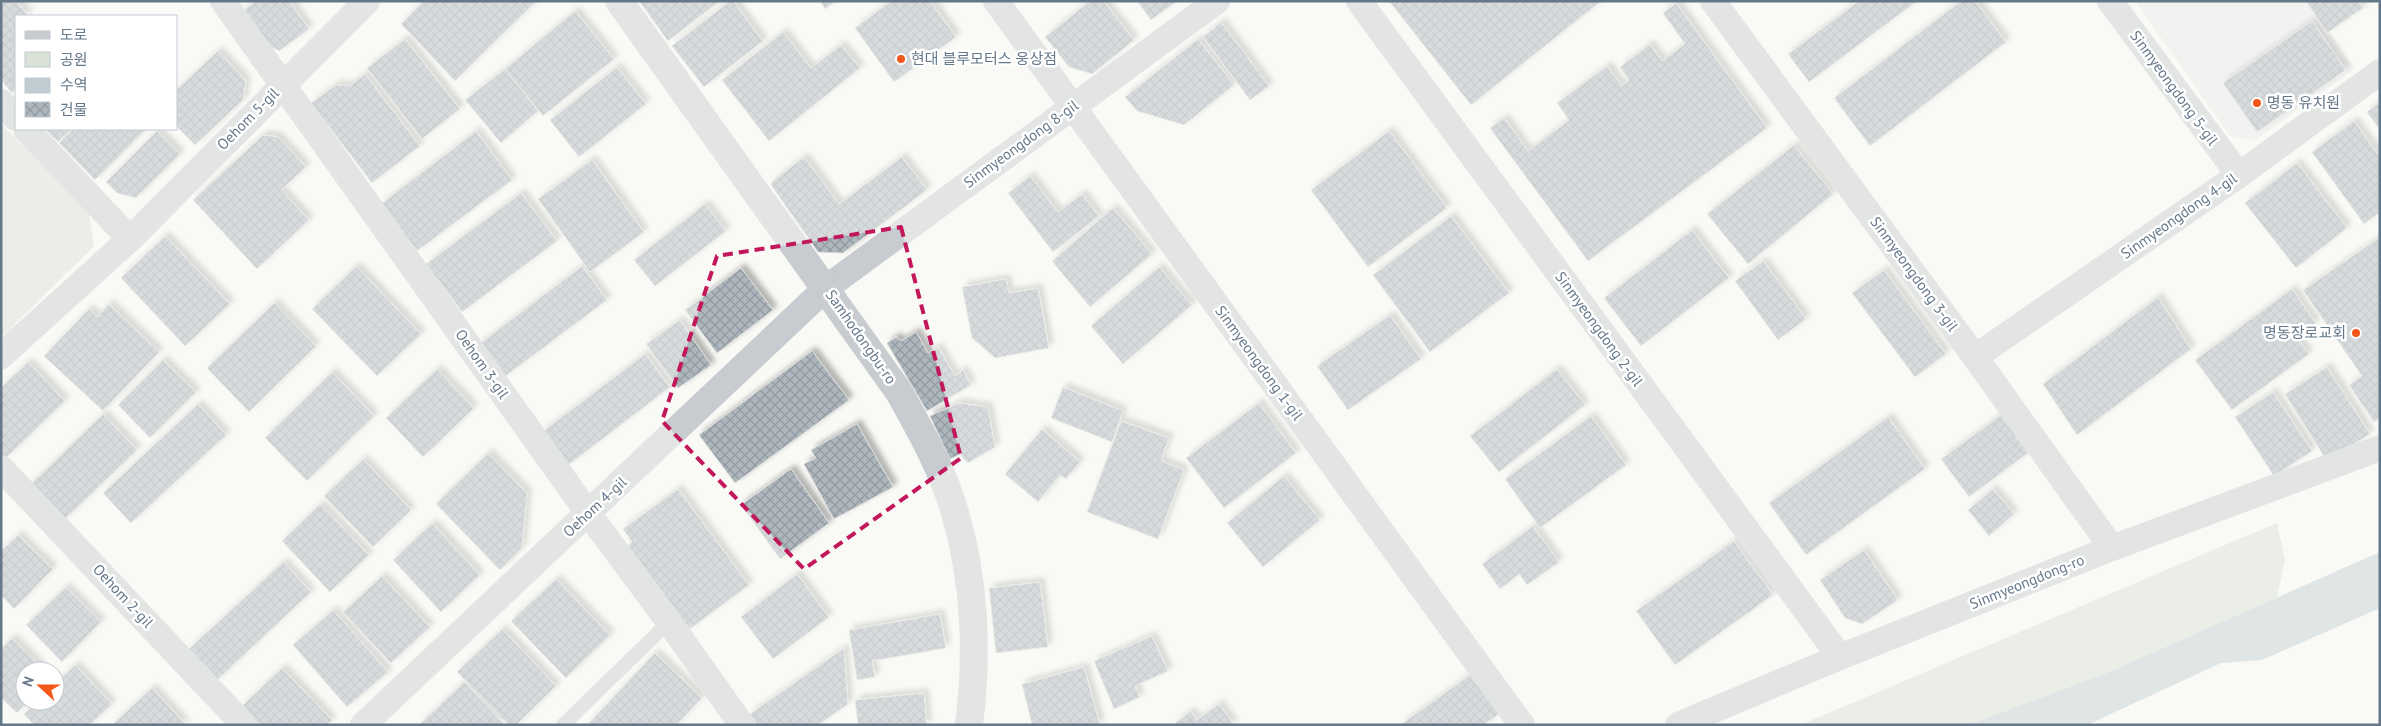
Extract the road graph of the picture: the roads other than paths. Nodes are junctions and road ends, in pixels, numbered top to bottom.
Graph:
1 (223, 1) edge
2 (367, 1) edge
3 (619, 1) edge
4 (996, 1) edge
5 (1217, 1) edge
6 (1359, 1) edge
7 (1713, 1) edge
8 (2110, 1) edge
9 (2380, 72) edge
10 (284, 84) junction
11 (1, 102) edge
12 (1073, 106) junction
13 (15, 117) edge
14 (27, 130) edge
15 (2238, 175) junction
16 (130, 238) junction
17 (826, 288) junction
18 (1, 356) edge
19 (1975, 357) junction
20 (2380, 448) edge
21 (1, 468) edge
22 (588, 513) junction
23 (2112, 548) junction
24 (669, 622) junction
25 (1840, 657) junction
26 (244, 725) edge
27 (363, 725) edge
28 (563, 725) edge
29 (742, 725) edge
30 (969, 725) edge
31 (1522, 725) edge
32 (1678, 725) edge

1 - 10 street, Oehom 3-gil
2 - 10 street, Oehom 5-gil
3 - 17 street, Samhodongbu-ro
4 - 12 street, Sinmyeongdong 1-gil
5 - 12 street, Sinmyeongdong 8-gil
6 - 25 street, Sinmyeongdong 2-gil
7 - 19 street, Sinmyeongdong 3-gil
8 - 15 street, Sinmyeongdong 5-gil
9 - 15 street, Sinmyeongdong 4-gil
10 - 16 street, Oehom 5-gil
10 - 22 street, Oehom 3-gil
11 - 13 street
12 - 17 street, Sinmyeongdong 8-gil
12 - 31 street, Sinmyeongdong 1-gil
14 - 16 street
15 - 19 street, Sinmyeongdong 4-gil
16 - 18 street, Oehom 5-gil
17 - 22 street, Oehom 4-gil
17 - 30 street, Samhodongbu-ro
19 - 23 street, Sinmyeongdong 3-gil
20 - 23 street, Sinmyeongdong-ro
21 - 26 street, Oehom 2-gil
22 - 24 street, Oehom 3-gil
22 - 27 street, Oehom 4-gil
23 - 25 street, Sinmyeongdong-ro
24 - 28 lane
24 - 29 street, Oehom 3-gil
25 - 32 street, Sinmyeongdong-ro

